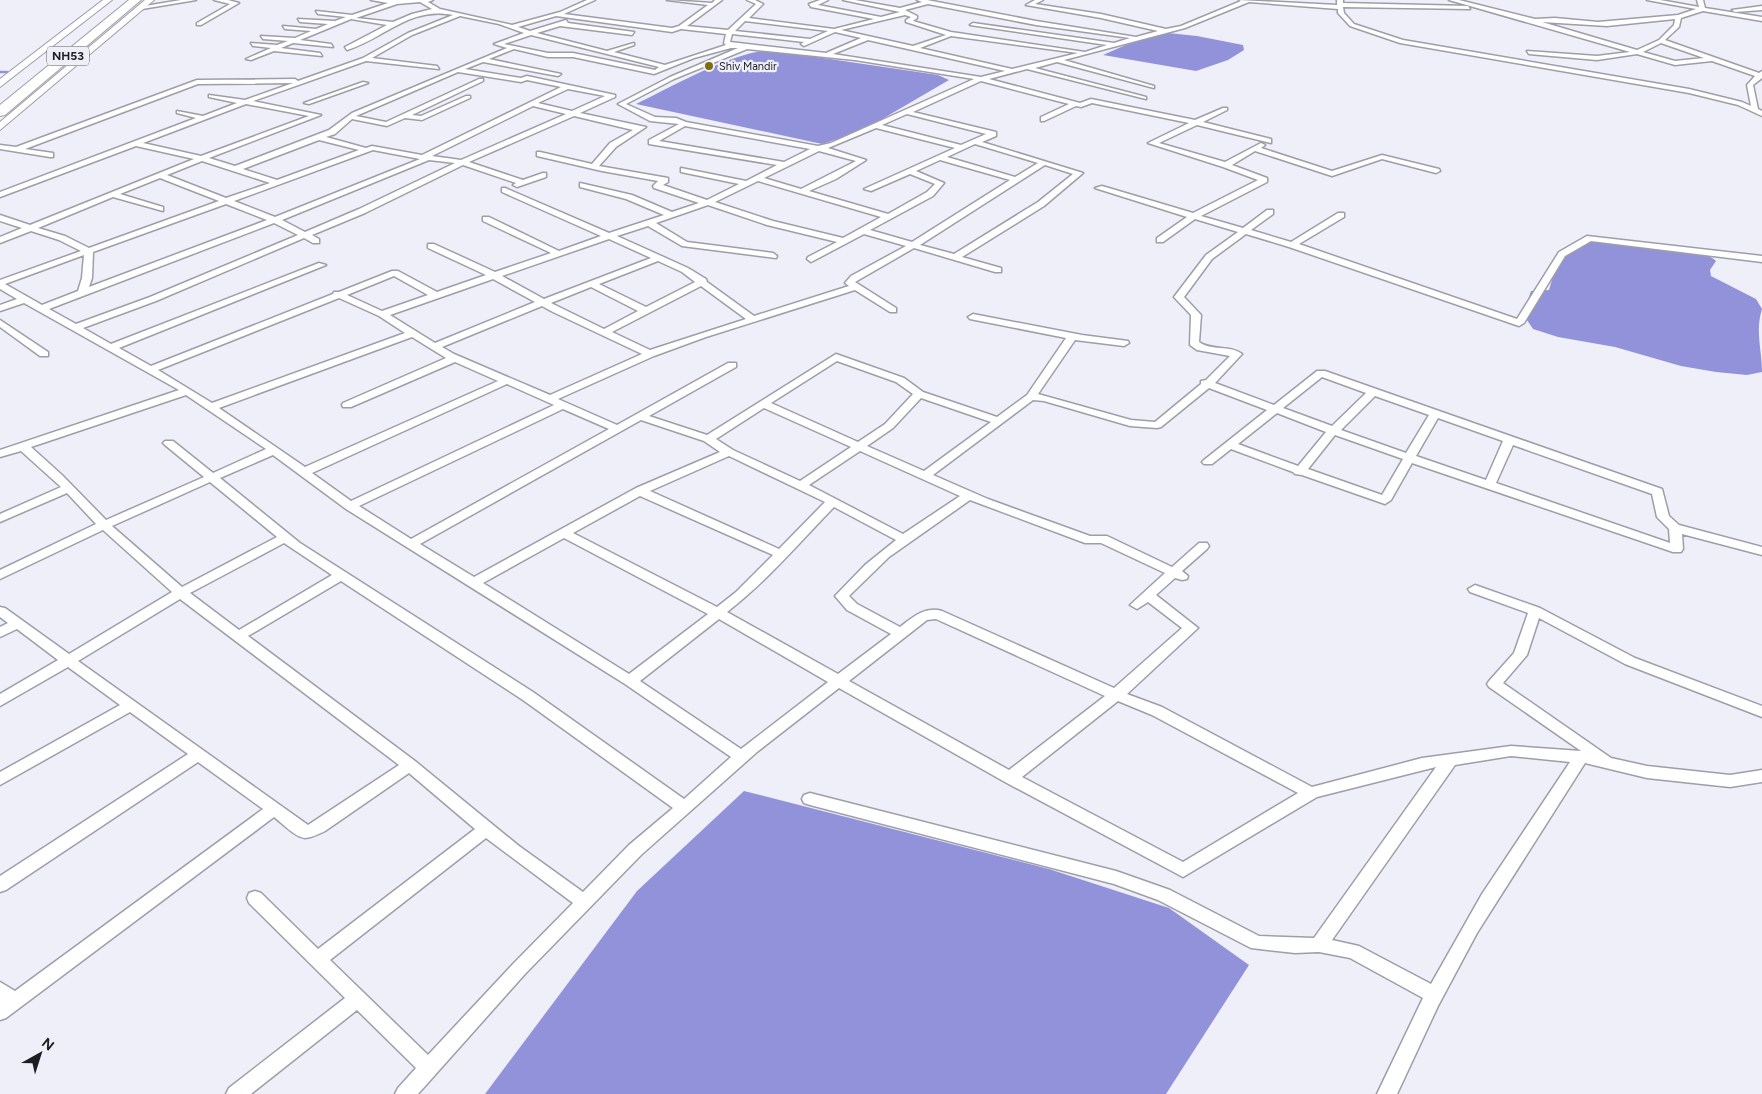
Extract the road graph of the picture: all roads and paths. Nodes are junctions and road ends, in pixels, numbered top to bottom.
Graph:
1 (193, 0) edge
2 (217, 0) edge
3 (374, 0) edge
4 (433, 0) edge
5 (592, 0) edge
6 (670, 0) edge
7 (719, 0) edge
8 (750, 0) edge
9 (825, 0) edge
10 (846, 0) edge
11 (920, 0) edge
12 (1040, 0) edge
13 (1239, 0) edge
14 (1452, 0) edge
15 (1650, 0) edge
16 (1700, 0) edge
17 (422, 1) edge
18 (760, 1) edge
19 (931, 1) edge
20 (1248, 1) edge
21 (138, 2) edge
22 (396, 2) junction
23 (711, 4) junction
24 (1340, 4) edge
25 (107, 5) edge
26 (1473, 6) junction
27 (1703, 8) junction
28 (1762, 8) edge
29 (94, 10) joint
30 (438, 10) junction
31 (318, 12) dead end
32 (902, 12) junction
33 (1726, 12) junction
34 (460, 14) junction
35 (557, 15) junction
36 (378, 16) dead end
37 (351, 17) junction
38 (1678, 17) junction
39 (581, 18) junction
40 (744, 19) junction
41 (884, 19) junction
42 (1762, 19) edge
43 (300, 20) dead end
44 (364, 20) junction
45 (1534, 21) junction
46 (199, 24) dead end
47 (335, 24) junction
48 (393, 24) junction
49 (560, 24) junction
50 (973, 25) dead end
51 (285, 27) dead end
52 (511, 27) junction
53 (681, 27) junction
54 (319, 30) junction
55 (835, 30) junction
56 (1169, 31) junction
57 (529, 33) junction
58 (729, 33) junction
59 (950, 34) junction
60 (644, 35) dead end
61 (263, 37) dead end
62 (867, 38) junction
63 (1140, 38) junction
64 (295, 40) junction
65 (812, 41) junction
66 (1661, 41) junction
67 (253, 44) dead end
68 (632, 44) dead end
69 (901, 45) junction
70 (1114, 45) junction
71 (331, 46) dead end
72 (731, 46) junction
73 (276, 48) junction
74 (347, 48) dead end
75 (512, 48) junction
76 (747, 48) junction
77 (914, 48) junction
78 (892, 49) dead end
79 (788, 50) junction
80 (609, 52) junction
81 (1529, 52) dead end
82 (829, 53) dead end
83 (883, 53) dead end
84 (1088, 53) junction
85 (1639, 53) junction
86 (320, 54) dead end
87 (249, 59) dead end
88 (366, 59) junction
89 (1712, 59) junction
90 (482, 60) junction
91 (865, 60) junction
92 (1057, 61) junction
93 (666, 67) junction
94 (437, 68) dead end
95 (1027, 68) junction
96 (456, 70) junction
97 (1012, 71) junction
98 (558, 74) dead end
99 (1761, 75) edge
100 (980, 79) junction
101 (311, 80) junction
102 (481, 80) dead end
103 (321, 83) dead end
104 (365, 83) dead end
105 (0, 84) edge
106 (330, 85) dead end
107 (568, 86) junction
108 (1152, 87) dead end
109 (348, 90) junction
110 (212, 96) dead end
111 (612, 96) junction
112 (0, 97) edge
113 (468, 98) dead end
114 (1144, 98) dead end
115 (630, 99) junction
116 (248, 101) junction
117 (307, 104) dead end
118 (533, 104) junction
119 (1074, 104) junction
120 (1224, 109) dead end
121 (1755, 110) junction
122 (0, 112) edge
123 (179, 112) dead end
124 (907, 112) junction
125 (574, 114) junction
126 (1762, 114) edge
127 (405, 116) junction
128 (352, 117) junction
129 (204, 118) junction
130 (1044, 119) dead end
131 (656, 120) junction
132 (1198, 123) junction
133 (684, 124) junction
134 (876, 126) junction
135 (0, 127) edge
136 (639, 129) junction
137 (318, 137) junction
138 (975, 142) junction
139 (136, 144) junction
140 (0, 147) edge
141 (818, 148) junction
142 (963, 148) junction
143 (1255, 148) junction
144 (18, 149) junction
145 (367, 150) junction
146 (540, 154) dead end
147 (50, 155) dead end
148 (202, 158) junction
149 (425, 158) junction
150 (942, 158) junction
151 (461, 163) junction
152 (1043, 163) junction
153 (782, 164) junction
154 (1226, 165) junction
155 (594, 167) junction
156 (238, 168) junction
157 (684, 170) dead end
158 (910, 171) junction
159 (1436, 171) dead end
160 (543, 175) dead end
161 (162, 176) junction
162 (756, 178) junction
163 (1017, 180) junction
164 (279, 182) junction
165 (524, 183) junction
166 (746, 183) junction
167 (583, 185) dead end
168 (1100, 188) dead end
169 (868, 189) dead end
170 (803, 190) junction
171 (112, 194) junction
172 (0, 195) edge
173 (226, 202) junction
174 (708, 202) junction
175 (160, 209) dead end
176 (1270, 212) dead end
177 (672, 215) junction
178 (1194, 216) junction
179 (1341, 216) dead end
180 (890, 217) junction
181 (0, 218) edge
182 (486, 219) dead end
183 (275, 220) junction
184 (650, 223) junction
185 (30, 228) junction
186 (864, 230) junction
187 (1243, 231) junction
188 (304, 236) junction
189 (611, 236) junction
190 (0, 240) edge
191 (1160, 240) dead end
192 (845, 241) junction
193 (316, 242) dead end
194 (914, 245) junction
195 (1292, 245) junction
196 (431, 246) dead end
197 (89, 251) junction
198 (559, 254) junction
199 (773, 256) dead end
200 (957, 256) junction
201 (659, 258) junction
202 (811, 259) dead end
203 (1762, 259) edge
204 (322, 265) dead end
205 (998, 270) dead end
206 (495, 276) junction
207 (704, 281) junction
208 (0, 284) edge
209 (591, 284) junction
210 (857, 287) junction
211 (82, 293) junction
212 (337, 294) junction
213 (437, 296) junction
214 (25, 299) junction
215 (544, 303) junction
216 (0, 308) edge
217 (42, 308) junction
218 (894, 310) dead end
219 (646, 311) junction
220 (382, 314) junction
221 (973, 317) dead end
222 (754, 320) junction
223 (0, 323) edge
224 (75, 328) junction
225 (605, 332) junction
226 (411, 334) junction
227 (1072, 336) junction
228 (1124, 343) dead end
229 (434, 347) junction
230 (110, 348) junction
231 (44, 354) dead end
232 (650, 354) junction
233 (455, 358) junction
234 (732, 365) dead end
235 (150, 370) junction
236 (506, 380) junction
237 (1205, 384) junction
238 (186, 391) junction
239 (1374, 391) junction
240 (919, 394) junction
241 (1031, 397) junction
242 (550, 400) junction
243 (764, 404) junction
244 (347, 405) dead end
245 (563, 405) junction
246 (211, 407) junction
247 (1274, 409) junction
248 (1435, 413) junction
249 (640, 416) junction
250 (999, 421) junction
251 (616, 428) junction
252 (1333, 431) junction
253 (1510, 439) junction
254 (708, 440) junction
255 (169, 442) dead end
256 (1229, 445) junction
257 (24, 446) junction
258 (858, 446) junction
259 (274, 450) junction
260 (729, 452) junction
261 (0, 454) edge
262 (1410, 458) junction
263 (1208, 462) dead end
264 (304, 472) junction
265 (1299, 472) junction
266 (925, 476) junction
267 (212, 477) junction
268 (1489, 485) junction
269 (800, 486) junction
270 (68, 488) junction
271 (640, 490) junction
272 (969, 495) junction
273 (833, 501) junction
274 (350, 506) junction
275 (0, 518) edge
276 (104, 526) junction
277 (1675, 528) junction
278 (563, 533) junction
279 (286, 537) junction
280 (905, 540) junction
281 (411, 544) junction
282 (1203, 546) dead end
283 (1762, 551) edge
284 (782, 555) junction
285 (1177, 574) junction
286 (0, 575) edge
287 (342, 575) junction
288 (473, 582) junction
289 (1474, 589) dead end
290 (180, 593) junction
291 (0, 611) edge
292 (1535, 611) junction
293 (718, 613) junction
294 (16, 624) junction
295 (0, 633) edge
296 (901, 633) junction
297 (238, 636) junction
298 (69, 659) junction
299 (630, 681) junction
300 (838, 681) junction
301 (1116, 695) junction
302 (0, 701) edge
303 (131, 705) junction
304 (1762, 712) edge
305 (198, 755) junction
306 (742, 757) junction
307 (1581, 757) junction
308 (1450, 760) junction
309 (1610, 764) junction
310 (410, 765) junction
311 (1762, 776) edge
312 (1010, 778) junction
313 (0, 779) edge
314 (1311, 793) junction
315 (810, 799) dead end
316 (684, 807) junction
317 (273, 810) junction
318 (486, 829) junction
319 (0, 885) edge
320 (255, 898) dead end
321 (584, 902) junction
322 (1319, 945) junction
323 (318, 959) junction
324 (1435, 994) junction
325 (358, 999) junction
326 (5, 1001) edge
327 (429, 1068) junction
328 (236, 1094) edge
329 (405, 1094) edge
330 (1387, 1094) edge

1 - 21 street
2 - 46 street
3 - 22 street
4 - 17 street
5 - 35 street
6 - 23 street
7 - 23 street
8 - 18 street
9 - 41 street
10 - 32 street
11 - 19 street
12 - 56 street
13 - 20 street
14 - 26 street
15 - 27 street
16 - 27 street
17 - 22 street
17 - 30 street
18 - 40 street
19 - 32 street
19 - 63 street
20 - 24 street
20 - 56 street
21 - 25 highway, NH53
21 - 122 highway, NH53
21 - 135 street
22 - 37 street
23 - 53 street
24 - 26 street
24 - 121 street
25 - 29 highway
25 - 112 highway, NH53
26 - 45 street
27 - 33 street
27 - 38 street
28 - 33 street
29 - 105 street
30 - 34 street
30 - 48 street
31 - 37 street
32 - 41 street
32 - 59 street
33 - 42 street
34 - 52 street
34 - 88 street
35 - 39 street
35 - 52 street
36 - 44 street
37 - 44 street
37 - 47 street
38 - 45 street
38 - 66 street
39 - 49 street
39 - 53 street
40 - 55 street
40 - 58 street
41 - 55 street
43 - 47 street
44 - 48 street
45 - 85 street
47 - 54 street
48 - 74 street
49 - 57 street
49 - 60 street
50 - 70 street
51 - 54 street
52 - 57 street
53 - 58 street
54 - 64 street
55 - 62 street
55 - 65 street
56 - 63 street
57 - 75 street
57 - 80 street
58 - 65 street
58 - 72 street
59 - 77 street
59 - 84 street
61 - 64 street
62 - 69 street
62 - 82 street
63 - 70 street
64 - 71 street
64 - 73 street
65 - 79 street
66 - 85 street
66 - 89 street
67 - 73 street
68 - 80 street
69 - 77 street
69 - 78 street
70 - 84 street
72 - 76 street
72 - 93 street
73 - 86 street
73 - 87 street
75 - 90 street
75 - 93 street
76 - 79 street
76 - 115 street
77 - 97 street
79 - 91 street
80 - 93 street
81 - 85 street
83 - 91 street
84 - 92 street
85 - 89 street
88 - 94 street
88 - 101 street
89 - 99 street
90 - 96 street
90 - 98 street
91 - 100 street
92 - 95 street
92 - 108 street
95 - 97 street
95 - 114 street
96 - 107 street
96 - 128 street
97 - 100 street
99 - 121 street
100 - 119 street
100 - 124 street
101 - 103 street
101 - 116 street
101 - 144 street
102 - 127 street
104 - 109 street
106 - 109 street
107 - 111 street
107 - 118 street
109 - 117 street
110 - 116 street
111 - 115 street
111 - 125 street
113 - 127 street
115 - 131 street
116 - 129 street
116 - 148 street
118 - 125 street
118 - 149 street
119 - 130 street
119 - 132 street
120 - 132 street
121 - 126 street
123 - 129 street
124 - 134 street
124 - 138 street
125 - 136 street
125 - 151 street
127 - 128 street
128 - 137 street
129 - 139 street
131 - 133 street
131 - 136 street
132 - 143 street
132 - 154 street
133 - 141 street
133 - 153 street
134 - 141 street
134 - 142 street
136 - 155 street
137 - 145 street
137 - 156 street
138 - 142 street
138 - 152 street
139 - 148 street
139 - 172 street
140 - 144 street
141 - 153 street
141 - 170 street
142 - 150 street
143 - 154 street
143 - 159 street
144 - 147 street
145 - 149 street
145 - 164 street
146 - 155 street
148 - 156 street
148 - 161 street
149 - 151 street
149 - 183 street
150 - 158 street
150 - 163 street
151 - 165 street
151 - 188 street
152 - 163 street
152 - 200 street
153 - 162 street
154 - 178 street
155 - 174 street
156 - 164 street
157 - 166 street
158 - 169 street
158 - 180 street
160 - 165 street
161 - 171 street
161 - 173 street
162 - 166 street
162 - 170 street
163 - 194 street
164 - 173 street
165 - 189 street
166 - 174 street
167 - 177 street
168 - 178 street
170 - 180 street
171 - 175 street
171 - 185 street
173 - 183 street
173 - 197 street
174 - 177 street
174 - 192 street
176 - 187 street
177 - 184 street
178 - 187 street
178 - 191 street
179 - 195 street
180 - 186 street
181 - 185 street
182 - 198 street
183 - 188 street
183 - 211 street
184 - 189 street
184 - 199 street
185 - 190 street
185 - 197 street
186 - 192 street
186 - 194 street
187 - 195 street
187 - 237 street
188 - 193 street
188 - 224 street
189 - 198 street
189 - 201 street
192 - 202 street
194 - 200 street
194 - 210 street
195 - 203 street
196 - 206 street
197 - 208 street
197 - 211 street
198 - 206 street
200 - 205 street
201 - 207 street
201 - 209 street
204 - 230 street
206 - 213 street
206 - 215 street
207 - 219 street
207 - 222 street
208 - 214 street
209 - 215 street
209 - 219 street
210 - 218 street
210 - 222 street
211 - 217 street
212 - 213 street
212 - 220 street
212 - 235 street
213 - 220 street
214 - 216 street
214 - 217 street
215 - 225 street
215 - 229 street
217 - 224 street
219 - 225 street
220 - 226 street
221 - 227 street
222 - 232 street
223 - 231 street
224 - 230 street
225 - 232 street
226 - 229 street
226 - 246 street
227 - 228 street
227 - 241 street
229 - 233 street
230 - 235 street
232 - 242 street
233 - 236 street
233 - 244 street
234 - 249 street
235 - 238 street
236 - 242 street
236 - 264 street
237 - 241 street
237 - 247 street
238 - 246 street
238 - 257 street
239 - 247 street
239 - 248 street
239 - 252 street
240 - 243 street
240 - 250 street
240 - 258 street
241 - 250 street
242 - 245 street
243 - 254 street
243 - 258 street
245 - 251 street
245 - 274 street
246 - 259 street
247 - 252 street
247 - 256 street
248 - 253 street
248 - 262 street
249 - 251 street
249 - 254 street
250 - 266 street
251 - 281 street
252 - 262 street
252 - 265 street
253 - 268 street
253 - 277 street
254 - 260 street
255 - 267 street
256 - 263 street
256 - 265 street
257 - 261 street
257 - 270 street
258 - 266 street
258 - 269 street
259 - 264 street
259 - 267 street
260 - 269 street
260 - 271 street
262 - 265 street
262 - 268 street
264 - 274 street
266 - 272 street
267 - 276 street
267 - 279 street
268 - 277 street
269 - 273 street
270 - 275 street
270 - 276 street
271 - 278 street
271 - 284 street
272 - 280 street
272 - 285 street
273 - 280 street
273 - 284 street
274 - 281 street
276 - 286 street
276 - 290 street
277 - 283 street
278 - 288 street
278 - 293 street
279 - 287 street
279 - 290 street
280 - 296 street
281 - 288 street
282 - 285 street
284 - 293 street
285 - 301 street
287 - 297 street
287 - 316 street
288 - 299 street
289 - 292 street
290 - 297 street
290 - 298 street
291 - 294 street
292 - 304 street
292 - 309 street
293 - 299 street
293 - 300 street
294 - 295 street
294 - 298 street
296 - 300 street
296 - 301 street
297 - 310 street
298 - 302 street
298 - 303 street
299 - 306 street
300 - 306 street
300 - 312 street
301 - 312 street
301 - 314 street
303 - 305 street
303 - 313 street
305 - 317 street
305 - 319 street
306 - 316 street
307 - 308 street
307 - 309 street
307 - 324 street
308 - 314 street
308 - 322 street
309 - 311 street
310 - 317 street
310 - 318 street
312 - 314 street
315 - 322 street
316 - 321 street
317 - 326 street
318 - 321 street
318 - 323 street
320 - 323 street
321 - 327 street
322 - 324 street
323 - 325 street
324 - 330 street
325 - 327 street
325 - 328 street
327 - 329 street

